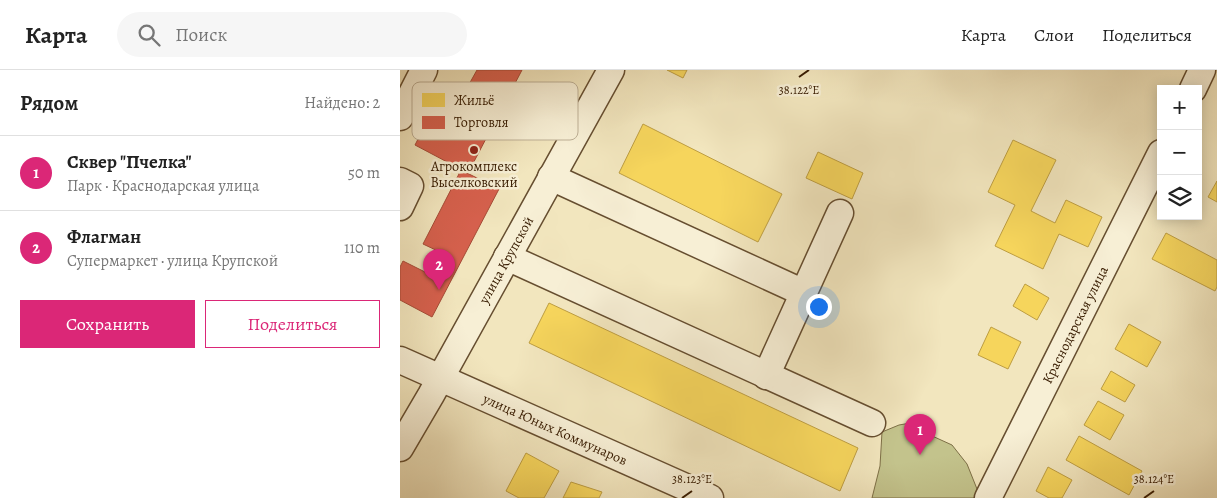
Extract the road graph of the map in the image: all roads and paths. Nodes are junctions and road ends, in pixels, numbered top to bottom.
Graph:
1 (424, 70) edge
2 (610, 70) edge
3 (1202, 70) edge
4 (418, 82) edge
5 (1195, 85) edge
6 (412, 94) edge
7 (400, 117) edge
8 (578, 128) edge
9 (571, 140) edge
10 (1157, 161) edge
11 (551, 177) junction
12 (400, 181) edge
13 (400, 207) edge
14 (840, 213) dead end
15 (507, 257) junction
16 (804, 293) junction
17 (400, 360) edge
18 (766, 376) junction
19 (440, 378) junction
20 (872, 423) dead end
21 (400, 448) edge
22 (710, 498) edge
23 (988, 498) edge

1 - 4 street
2 - 8 street, улица Крупской
3 - 5 street
6 - 7 street
9 - 11 street, улица Крупской
10 - 23 street, Краснодарская улица
11 - 15 street, улица Крупской
11 - 16 street
12 - 13 street
14 - 16 street
15 - 18 street
15 - 19 street, улица Крупской
16 - 18 street
17 - 19 street, улица Юных Коммунаров
18 - 20 street
19 - 21 street, улица Крупской
19 - 22 street, улица Юных Коммунаров

